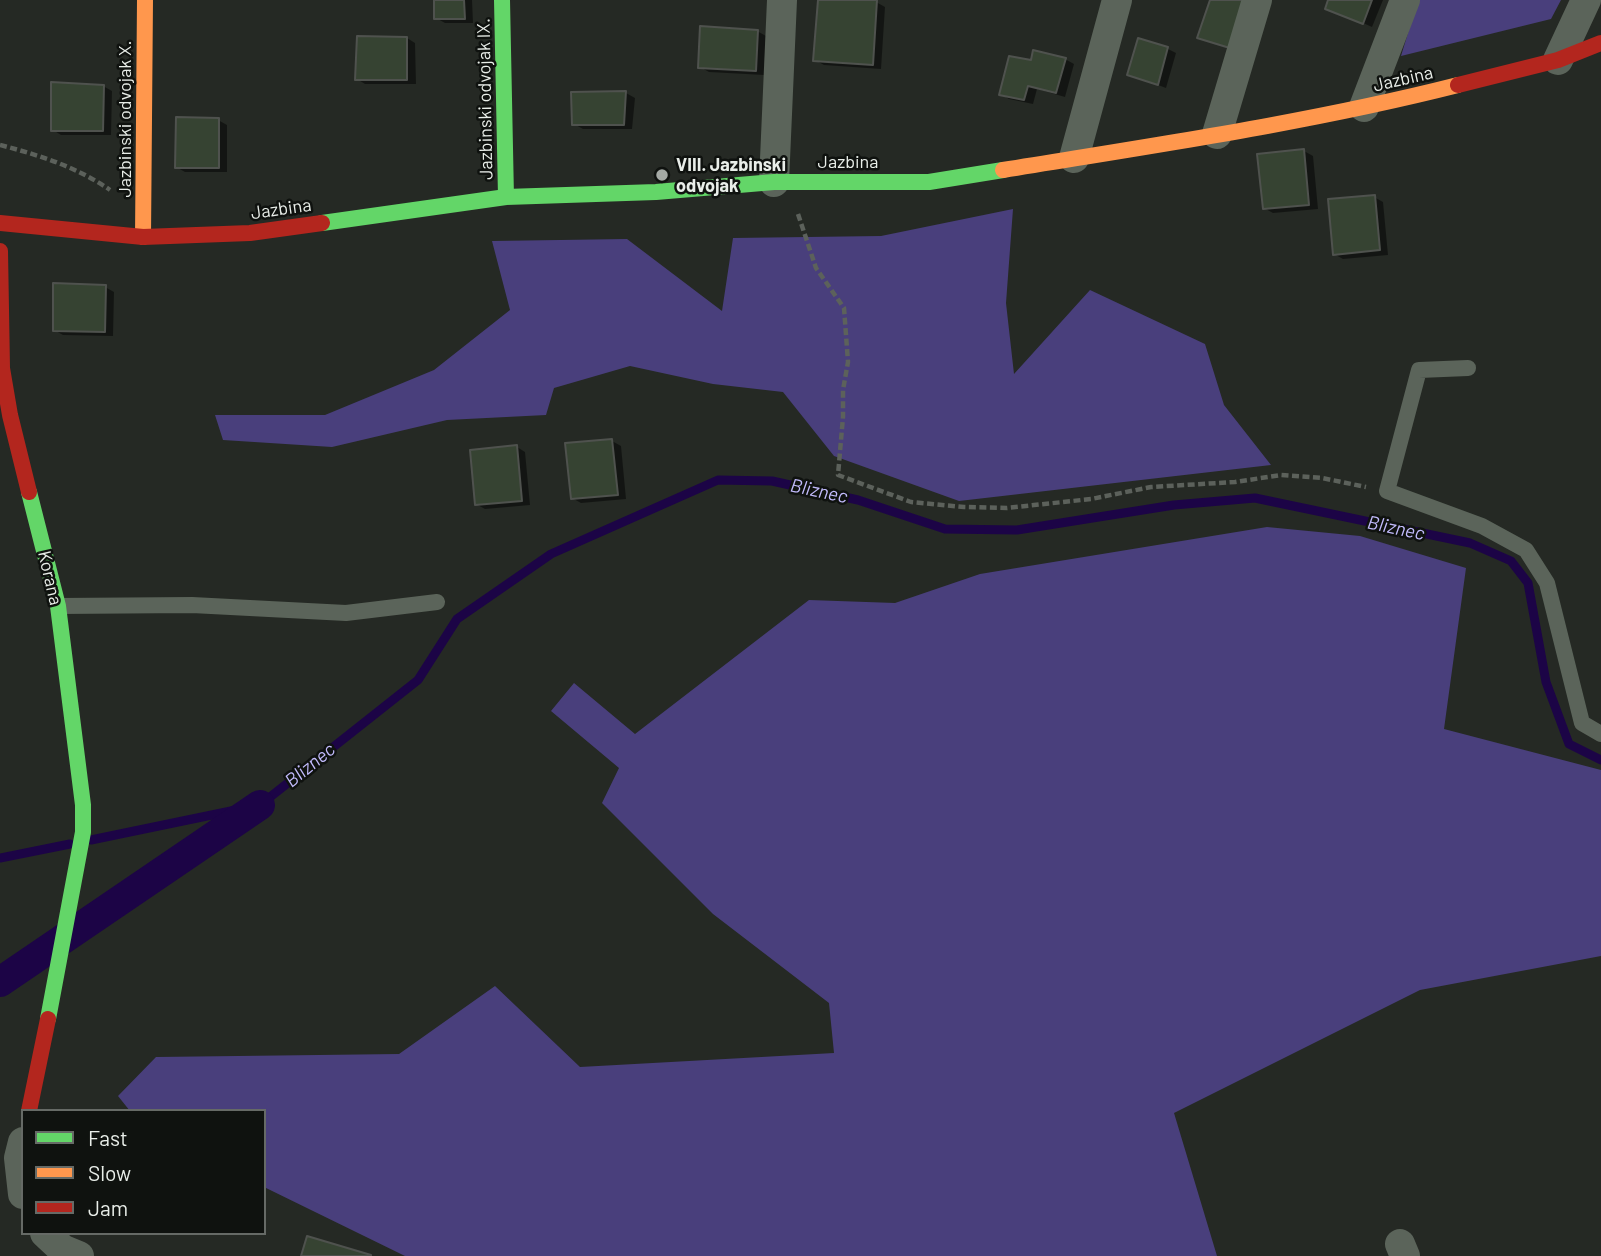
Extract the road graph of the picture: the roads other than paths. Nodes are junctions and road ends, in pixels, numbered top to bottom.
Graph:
1 (145, 0) edge
2 (502, 0) edge
3 (782, 0) edge
4 (1117, 0) edge
5 (1257, 0) edge
6 (1405, 0) edge
7 (1586, 0) edge
8 (1601, 43) edge
9 (1558, 60) junction
10 (1364, 107) junction
11 (1217, 134) junction
12 (1074, 158) junction
13 (774, 182) junction
14 (506, 197) junction
15 (0, 223) edge
16 (143, 237) junction
17 (0, 251) edge
18 (1468, 368) dead end
19 (437, 602) dead end
20 (58, 606) junction
21 (1601, 734) edge
22 (29, 1109) edge
23 (21, 1150) edge
24 (21, 1176) edge
25 (48, 1235) edge
26 (79, 1256) edge

1 - 16 street, Jazbinski odvojak X.
2 - 14 street, Jazbinski odvojak IX.
3 - 13 street
4 - 12 street
5 - 11 street
6 - 10 street
7 - 9 street
8 - 9 street, Jazbina
9 - 10 street, Jazbina
10 - 11 street, Jazbina
11 - 12 street, Jazbina
12 - 13 street, Jazbina
13 - 14 street, Jazbina
14 - 16 street, Jazbina
15 - 16 street, Jazbina
17 - 20 street, Korana
18 - 21 lane
19 - 20 lane
20 - 22 street, Korana
23 - 24 street
25 - 26 street

